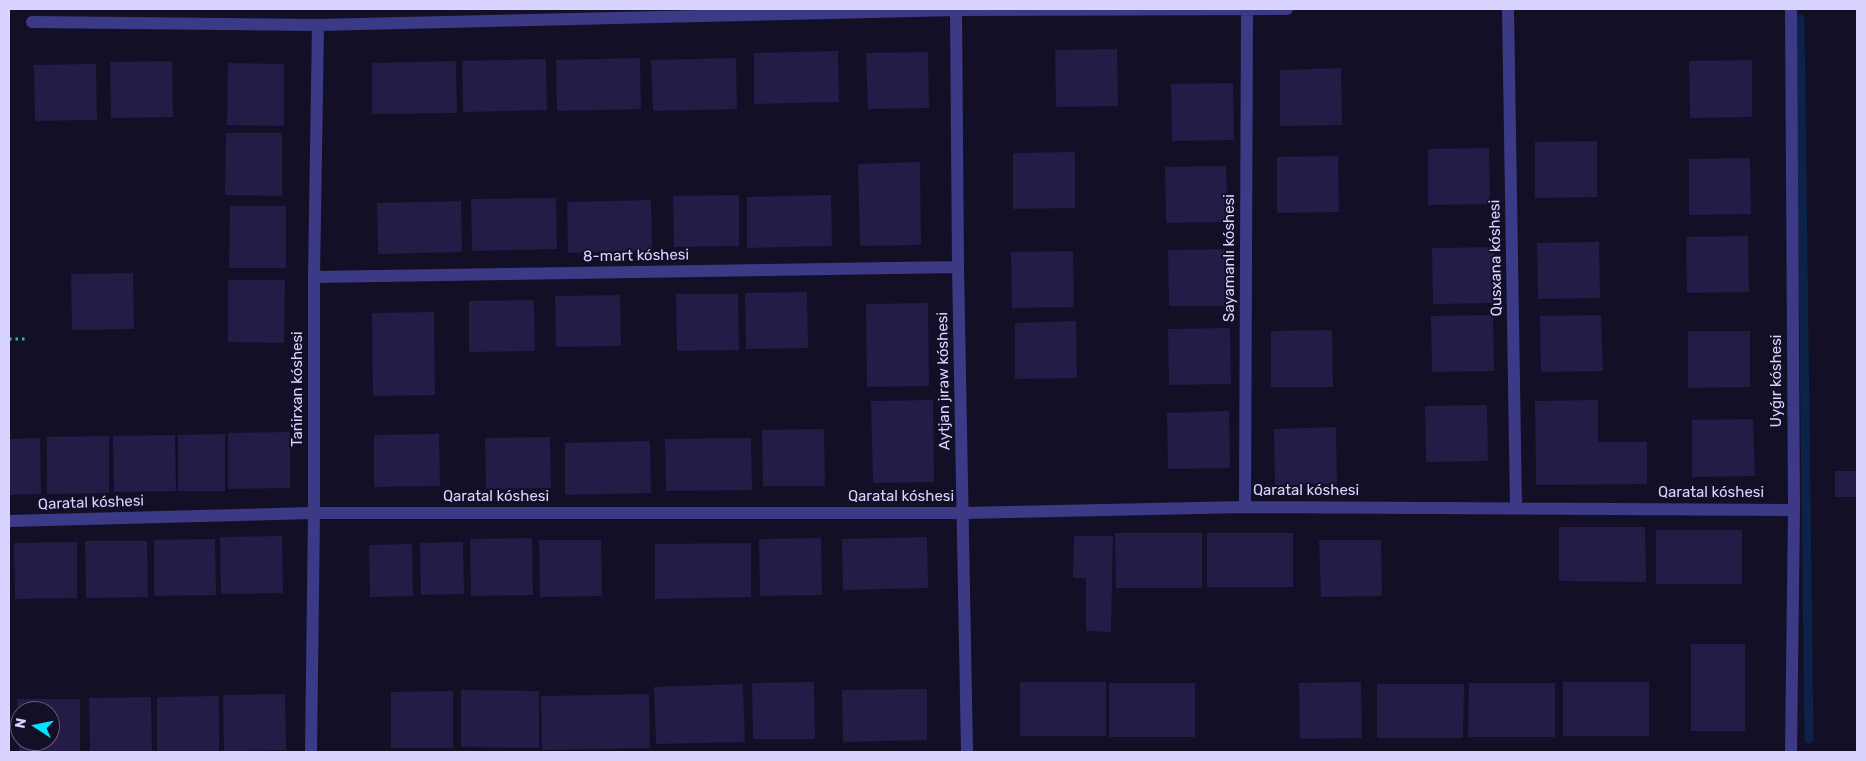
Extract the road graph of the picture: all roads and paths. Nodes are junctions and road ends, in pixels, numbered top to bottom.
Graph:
1 (956, 9) edge
2 (1247, 9) edge
3 (1287, 9) edge
4 (1508, 9) edge
5 (1791, 9) edge
6 (32, 22) dead end
7 (318, 25) junction
8 (958, 266) junction
9 (314, 277) junction
10 (9, 339) edge
11 (25, 339) dead end
12 (1245, 507) junction
13 (1516, 508) junction
14 (1794, 510) junction
15 (963, 513) junction
16 (314, 514) junction
17 (9, 521) edge
18 (311, 752) edge
19 (968, 752) edge
20 (1791, 752) edge

1 - 2 street
1 - 7 street
1 - 8 street, Aytjan jıraw kóshesi
2 - 3 street
2 - 12 street, Sayamanlı kóshesi
4 - 13 street, Qusxana kóshesi
5 - 14 street, Uyǵır kóshesi
6 - 7 street
7 - 9 street, Tańirxan kóshesi
8 - 9 street, 8-mart kóshesi
8 - 15 street, Aytjan jıraw kóshesi
9 - 16 street, Tańirxan kóshesi
10 - 11 path
12 - 13 street, Qaratal kóshesi
12 - 15 street, Qaratal kóshesi
13 - 14 street, Qaratal kóshesi
14 - 20 street, Uyǵır kóshesi
15 - 16 street, Qaratal kóshesi
15 - 19 street, Aytjan jıraw kóshesi
16 - 17 street, Qaratal kóshesi
16 - 18 street, Tańirxan kóshesi

